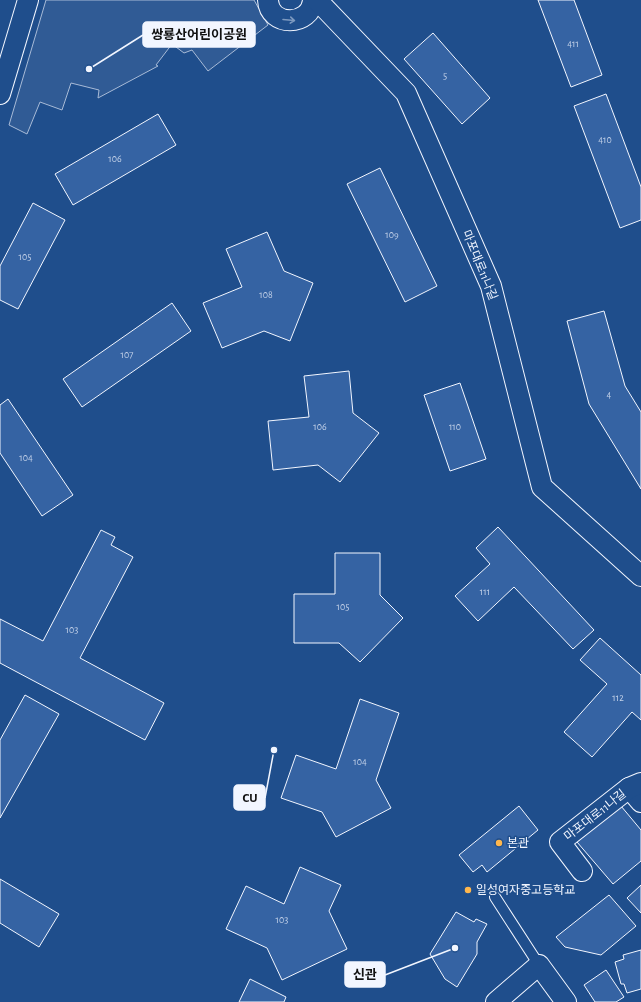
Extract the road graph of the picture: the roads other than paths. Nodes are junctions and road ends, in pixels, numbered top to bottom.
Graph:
1 (28, 0) edge
2 (268, 0) edge
3 (313, 0) edge
4 (317, 0) edge
5 (0, 94) edge
6 (641, 576) edge
7 (637, 791) edge
8 (582, 871) dead end
9 (495, 897) dead end
10 (539, 965) junction
11 (496, 1002) edge
12 (566, 1002) edge

1 - 5 street
2 -> 3 street
4 - 6 street, 마포대로11나길
7 - 8 street, 마포대로11나길
9 - 10 lane
10 - 11 street
10 - 12 street

